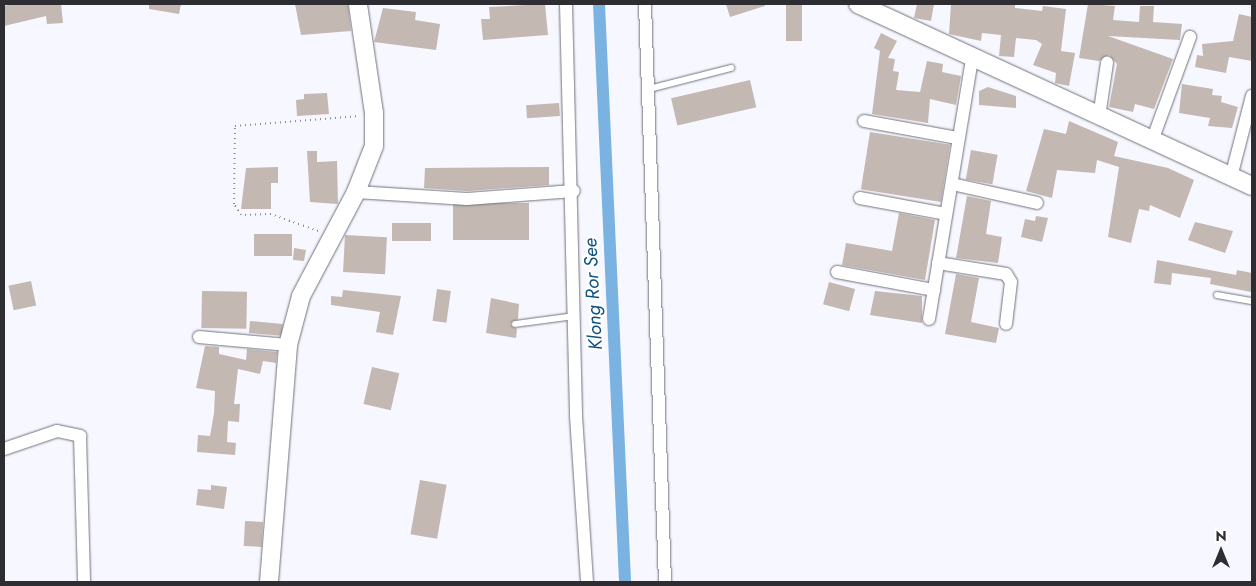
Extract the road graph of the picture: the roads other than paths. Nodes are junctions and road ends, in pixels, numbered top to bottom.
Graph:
1 (358, 4) edge
2 (566, 4) edge
3 (645, 4) edge
4 (858, 4) edge
5 (1190, 37) dead end
6 (972, 60) junction
7 (1107, 63) dead end
8 (731, 68) dead end
9 (650, 89) junction
10 (1252, 96) edge
11 (1099, 117) junction
12 (864, 121) dead end
13 (958, 138) junction
14 (1152, 141) junction
15 (1231, 176) junction
16 (952, 184) junction
17 (1252, 186) edge
18 (574, 191) junction
19 (356, 192) junction
20 (860, 198) dead end
21 (1037, 203) dead end
22 (946, 214) junction
23 (938, 263) junction
24 (836, 272) dead end
25 (934, 290) junction
26 (1217, 296) dead end
27 (1252, 301) edge
28 (575, 316) junction
29 (930, 319) dead end
30 (515, 324) dead end
31 (1006, 324) dead end
32 (199, 337) dead end
33 (288, 345) junction
34 (4, 449) edge
35 (84, 582) edge
36 (269, 582) edge
37 (587, 582) edge
38 (665, 582) edge

1 - 19 street
2 - 18 street
3 - 9 street
4 - 6 street
5 - 14 street
6 - 11 street
6 - 13 street
7 - 11 street
8 - 9 lane
9 - 38 street
10 - 15 street
11 - 14 street
12 - 13 street
13 - 16 street
14 - 15 street
15 - 17 street
16 - 21 street
16 - 22 street
18 - 19 street
18 - 28 street
19 - 33 street
20 - 22 street
22 - 23 street
23 - 25 street
23 - 31 street
24 - 25 street
25 - 29 street
26 - 27 lane
28 - 30 lane
28 - 37 street
32 - 33 street
33 - 36 street
34 - 35 street

